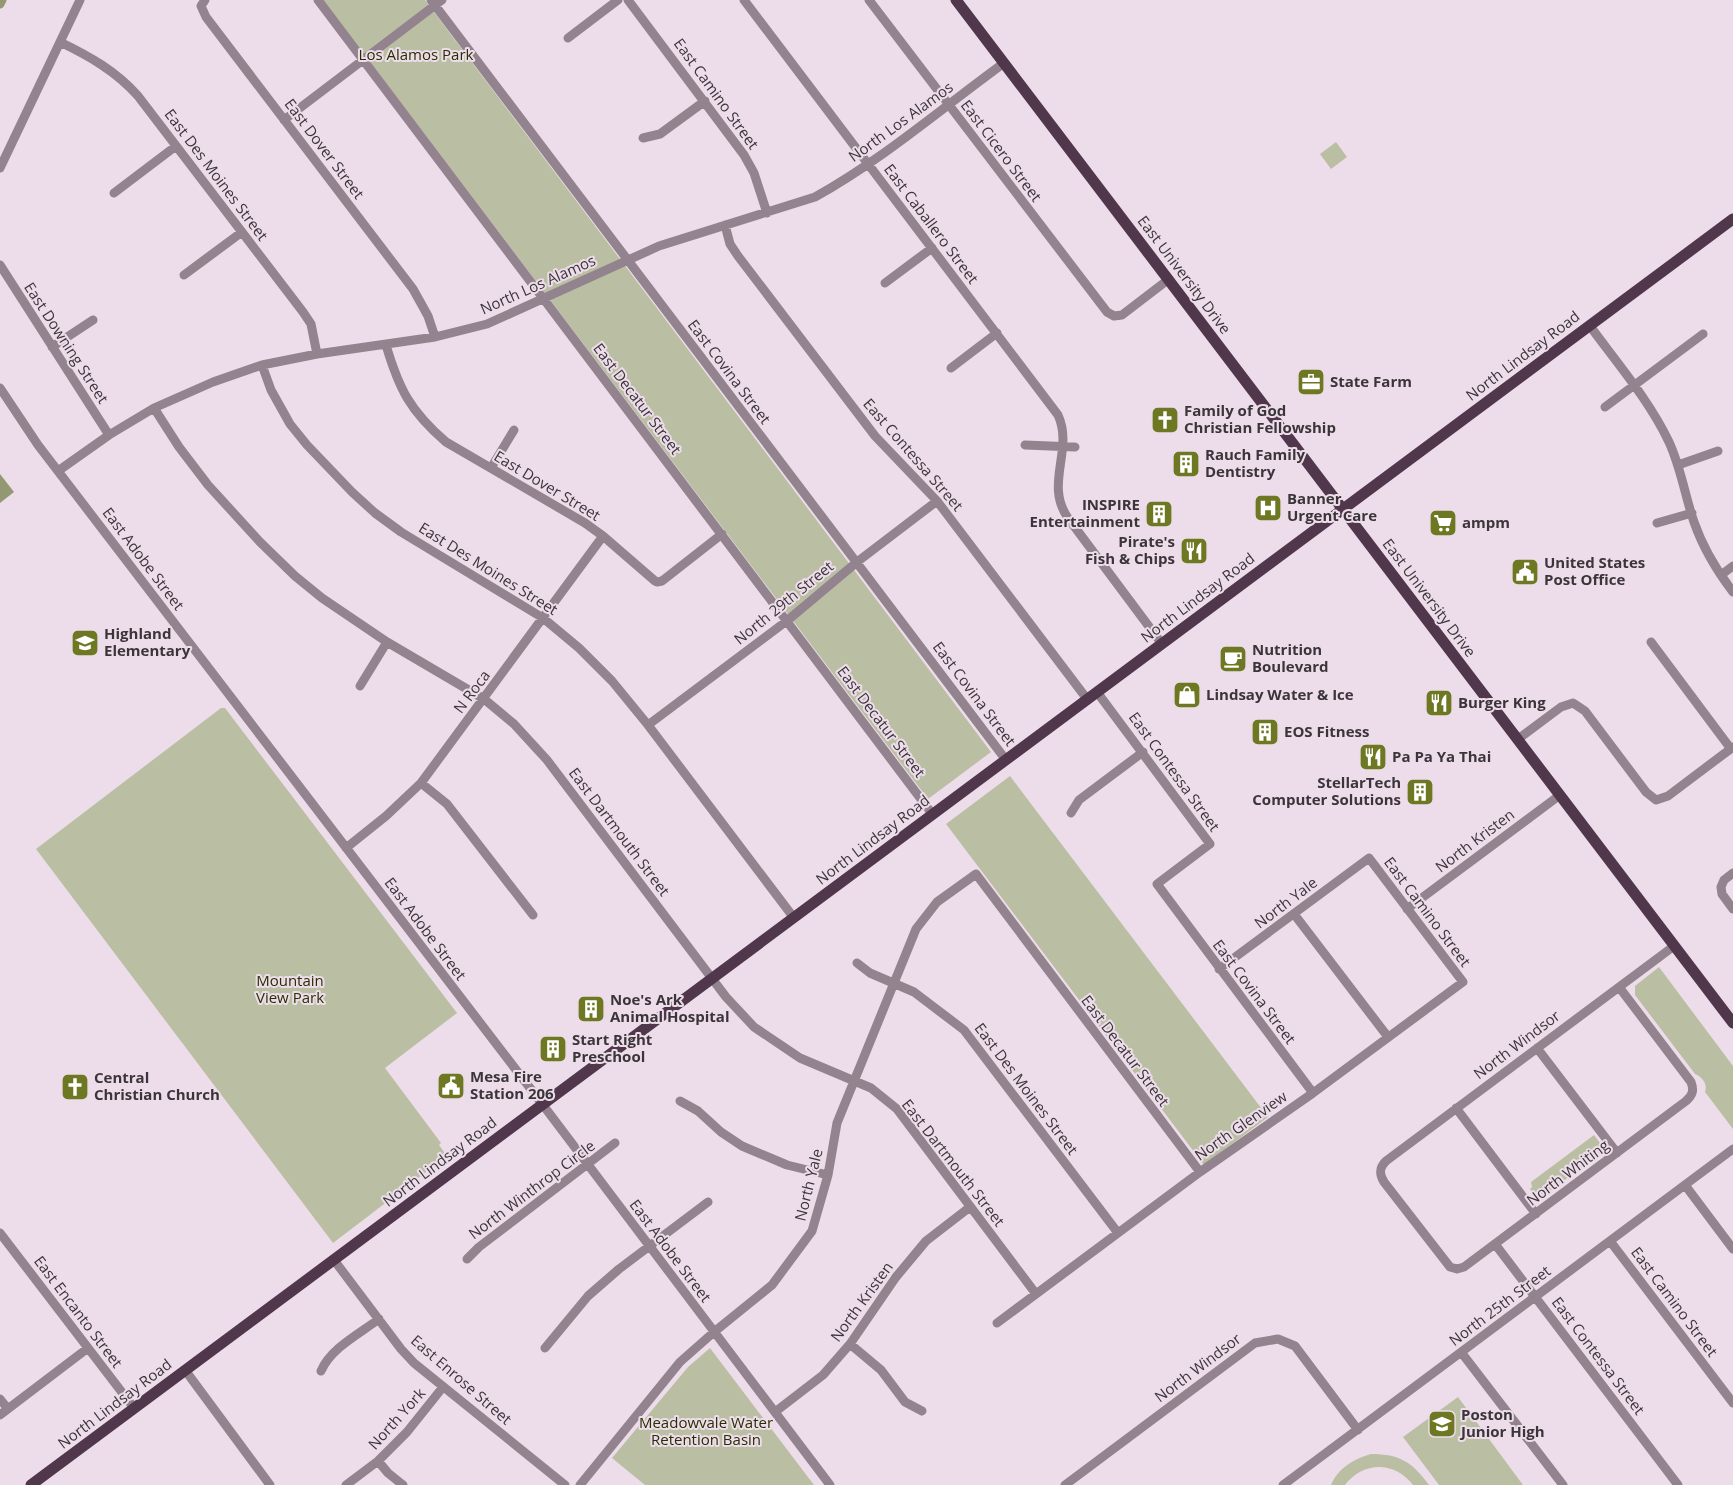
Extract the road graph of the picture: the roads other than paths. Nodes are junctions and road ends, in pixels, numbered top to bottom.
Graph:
1 (80, 0) edge
2 (318, 0) edge
3 (618, 0) edge
4 (628, 0) edge
5 (744, 0) edge
6 (869, 0) edge
7 (956, 0) edge
8 (436, 2) edge
9 (203, 3) edge
10 (568, 38) dead end
11 (60, 42) junction
12 (363, 60) junction
13 (1004, 63) junction
14 (705, 101) junction
15 (948, 104) junction
16 (284, 120) junction
17 (643, 138) dead end
18 (176, 146) junction
19 (868, 164) junction
20 (0, 168) edge
21 (114, 193) dead end
22 (767, 213) junction
23 (1733, 219) edge
24 (725, 225) junction
25 (242, 232) junction
26 (932, 248) junction
27 (627, 260) junction
28 (0, 265) edge
29 (184, 275) dead end
30 (1169, 279) junction
31 (885, 283) dead end
32 (544, 299) junction
33 (93, 320) dead end
34 (1590, 326) junction
35 (997, 333) junction
36 (1704, 334) dead end
37 (435, 337) junction
38 (386, 344) junction
39 (52, 347) junction
40 (318, 354) junction
41 (262, 365) junction
42 (950, 368) dead end
43 (1634, 386) junction
44 (0, 388) edge
45 (1605, 407) dead end
46 (154, 408) junction
47 (514, 430) dead end
48 (109, 435) junction
49 (1025, 445) dead end
50 (1063, 446) junction
51 (1075, 447) dead end
52 (1718, 451) dead end
53 (1678, 464) junction
54 (491, 468) junction
55 (58, 471) junction
56 (937, 501) junction
57 (1343, 509) junction
58 (1692, 513) junction
59 (1658, 524) dead end
60 (722, 534) junction
61 (603, 536) junction
62 (857, 562) junction
63 (1733, 566) edge
64 (1721, 575) junction
65 (1733, 592) edge
66 (543, 618) junction
67 (788, 620) junction
68 (387, 642) junction
69 (1651, 642) dead end
70 (1162, 644) junction
71 (360, 686) dead end
72 (1097, 692) junction
73 (484, 699) junction
74 (1087, 699) junction
75 (648, 725) junction
76 (1518, 739) junction
77 (1732, 748) edge
78 (1143, 752) junction
79 (1006, 760) junction
80 (421, 783) junction
81 (1560, 795) junction
82 (1071, 813) dead end
83 (933, 815) junction
84 (346, 848) junction
85 (1369, 858) joint
86 (1733, 873) edge
87 (976, 874) joint
88 (1157, 884) joint
89 (1407, 909) junction
90 (1733, 909) edge
91 (1294, 914) junction
92 (533, 915) dead end
93 (794, 918) junction
94 (1674, 946) junction
95 (857, 963) dead end
96 (1219, 969) junction
97 (713, 978) junction
98 (893, 982) junction
99 (1463, 982) joint
100 (1619, 987) junction
101 (1733, 1023) edge
102 (1388, 1037) junction
103 (1537, 1048) junction
104 (853, 1081) junction
105 (1312, 1092) junction
106 (680, 1101) dead end
107 (542, 1105) junction
108 (1456, 1108) junction
109 (615, 1144) dead end
110 (1733, 1149) edge
111 (1617, 1153) junction
112 (588, 1164) junction
113 (1200, 1172) junction
114 (828, 1175) junction
115 (1684, 1185) junction
116 (708, 1202) dead end
117 (970, 1207) junction
118 (1536, 1214) junction
119 (0, 1233) edge
120 (1118, 1233) junction
121 (1610, 1241) junction
122 (1496, 1244) junction
123 (650, 1246) junction
124 (1733, 1249) edge
125 (467, 1259) dead end
126 (334, 1260) junction
127 (1453, 1269) joint
128 (1036, 1294) junction
129 (1536, 1296) junction
130 (379, 1319) junction
131 (997, 1323) dead end
132 (714, 1332) junction
133 (850, 1344) junction
134 (88, 1348) junction
135 (545, 1348) dead end
136 (1461, 1352) junction
137 (185, 1370) junction
138 (321, 1371) dead end
139 (443, 1387) junction
140 (0, 1399) edge
141 (1733, 1403) edge
142 (134, 1408) junction
143 (922, 1411) dead end
144 (4, 1412) edge
145 (775, 1412) junction
146 (1358, 1430) junction
147 (378, 1461) junction
148 (31, 1485) edge
149 (270, 1485) edge
150 (346, 1485) edge
151 (402, 1485) edge
152 (564, 1485) edge
153 (580, 1485) edge
154 (830, 1485) edge
155 (1065, 1485) edge
156 (1283, 1485) edge
157 (1563, 1485) edge
158 (1678, 1485) edge

1 - 11 street
2 - 12 street, East Decatur Street
3 - 10 street
4 - 14 street, East Camino Street
5 - 19 street, East Caballero Street
6 - 15 street, East Cicero Street
7 - 13 main road, East University Drive
8 - 12 street
8 - 27 street, East Covina Street
9 - 16 street, East Dover Street
11 - 18 street, East Des Moines Street
11 - 20 street
12 - 16 street
12 - 32 street, East Decatur Street
13 - 15 street, North Los Alamos
13 - 30 main road, East University Drive
14 - 17 street
14 - 22 street, East Camino Street
15 - 19 street, North Los Alamos
15 - 30 street, East Cicero Street
16 - 37 street, East Dover Street
18 - 21 street
18 - 25 street, East Des Moines Street
19 - 22 street, North Los Alamos
19 - 26 street, East Caballero Street
22 - 24 street, North Los Alamos
23 - 34 main road, North Lindsay Road
24 - 27 street, North Los Alamos
24 - 56 street, East Contessa Street
25 - 29 street
25 - 40 street, East Des Moines Street
26 - 31 street
26 - 35 street, East Caballero Street
27 - 32 street, North Los Alamos
27 - 62 street, East Covina Street
28 - 39 street, East Downing Street
30 - 57 main road, East University Drive
32 - 37 street, North Los Alamos
32 - 60 street, East Decatur Street
33 - 39 street
34 - 43 street
34 - 57 main road, North Lindsay Road
35 - 42 street
35 - 50 street, East Caballero Street
36 - 43 street
37 - 38 street, North Los Alamos
38 - 40 street, North Los Alamos
38 - 54 street, East Dover Street
39 - 48 street, East Downing Street
40 - 41 street, North Los Alamos
41 - 46 street, North Los Alamos
41 - 66 street, East Des Moines Street
43 - 45 street
43 - 53 street
44 - 55 street, East Adobe Street
46 - 48 street, North Los Alamos
46 - 68 street, East Dartmouth Street
47 - 54 street
48 - 55 street, North Los Alamos
49 - 50 street
50 - 51 street
50 - 70 street, East Caballero Street
52 - 53 street
53 - 58 street
54 - 61 street, East Dover Street
55 - 84 street, East Adobe Street
56 - 62 street, North 29th Street
56 - 74 street, East Contessa Street
57 - 70 main road, North Lindsay Road
57 - 76 main road, East University Drive
58 - 59 street
58 - 64 street
60 - 61 street, East Dover Street
60 - 67 street, East Decatur Street
61 - 66 street, N Roca
62 - 67 street, North 29th Street
62 - 79 street, East Covina Street
63 - 64 street
64 - 65 street
66 - 73 street, N Roca
66 - 75 street, East Des Moines Street
67 - 75 street, North 29th Street
67 - 83 street, East Decatur Street
68 - 71 street
68 - 73 street, East Dartmouth Street
69 - 77 street
70 - 72 main road, North Lindsay Road
72 - 74 main road, North Lindsay Road
72 - 78 street, East Contessa Street
73 - 80 street, N Roca
73 - 97 street, East Dartmouth Street
74 - 79 main road, North Lindsay Road
75 - 93 street, East Des Moines Street
76 - 77 street
76 - 81 main road, East University Drive
78 - 82 street
78 - 88 street, East Contessa Street
79 - 83 main road, North Lindsay Road
80 - 84 street, N Roca
80 - 92 street
81 - 89 street, North Kristen
81 - 94 main road, East University Drive
83 - 93 main road, North Lindsay Road
84 - 107 street, East Adobe Street
85 - 89 street, East Camino Street
85 - 91 street, North Yale
86 - 90 street
87 - 98 street, North Yale
87 - 113 street, East Decatur Street
88 - 96 street, East Covina Street
89 - 99 street, East Camino Street
91 - 96 street, North Yale
91 - 102 street
93 - 97 main road, North Lindsay Road
94 - 100 street, North Windsor
94 - 101 main road, East University Drive
95 - 98 street, East Des Moines Street
96 - 105 street, East Covina Street
97 - 104 street, East Dartmouth Street
97 - 107 main road, North Lindsay Road
98 - 104 street, North Yale
98 - 120 street, East Des Moines Street
99 - 102 street, North Glenview
100 - 103 street, North Windsor
100 - 111 street, North Whiting
102 - 105 street, North Glenview
103 - 108 street, North Windsor
103 - 111 street
104 - 114 street, North Yale
104 - 117 street, East Dartmouth Street
105 - 113 street, North Glenview
106 - 114 street
107 - 112 street, East Adobe Street
107 - 126 main road, North Lindsay Road
108 - 118 street
108 - 127 street, North Windsor
109 - 112 street, North Winthrop Circle
110 - 115 street, North 25th Street
111 - 118 street, North Whiting
112 - 123 street, East Adobe Street
112 - 125 street, North Winthrop Circle
113 - 120 street, North Glenview
114 - 132 street, North Yale
115 - 121 street, North 25th Street
115 - 124 street
116 - 123 street
117 - 128 street, East Dartmouth Street
117 - 133 street, North Kristen
118 - 122 street, North Whiting
119 - 134 street, East Encanto Street
120 - 128 street, North Glenview
121 - 129 street, North 25th Street
121 - 141 street, East Camino Street
122 - 127 street, North Whiting
122 - 129 street, East Contessa Street
123 - 132 street, East Adobe Street
123 - 135 street
126 - 130 street, East Enrose Street
126 - 137 main road, North Lindsay Road
128 - 131 street, North Glenview
129 - 136 street, North 25th Street
129 - 158 street, East Contessa Street
130 - 138 street
130 - 139 street, East Enrose Street
132 - 145 street, East Adobe Street
132 - 153 street, North Yale
133 - 143 street
133 - 145 street, North Kristen
134 - 142 street, East Encanto Street
134 - 144 street
136 - 146 street, North 25th Street
136 - 157 street
137 - 142 main road, North Lindsay Road
137 - 149 street
139 - 147 street, North York
139 - 152 street, East Enrose Street
140 - 144 street
142 - 148 main road, North Lindsay Road
145 - 154 street, East Adobe Street
146 - 155 street, North Windsor
146 - 156 street, North 25th Street
147 - 150 street, North York
147 - 151 street

